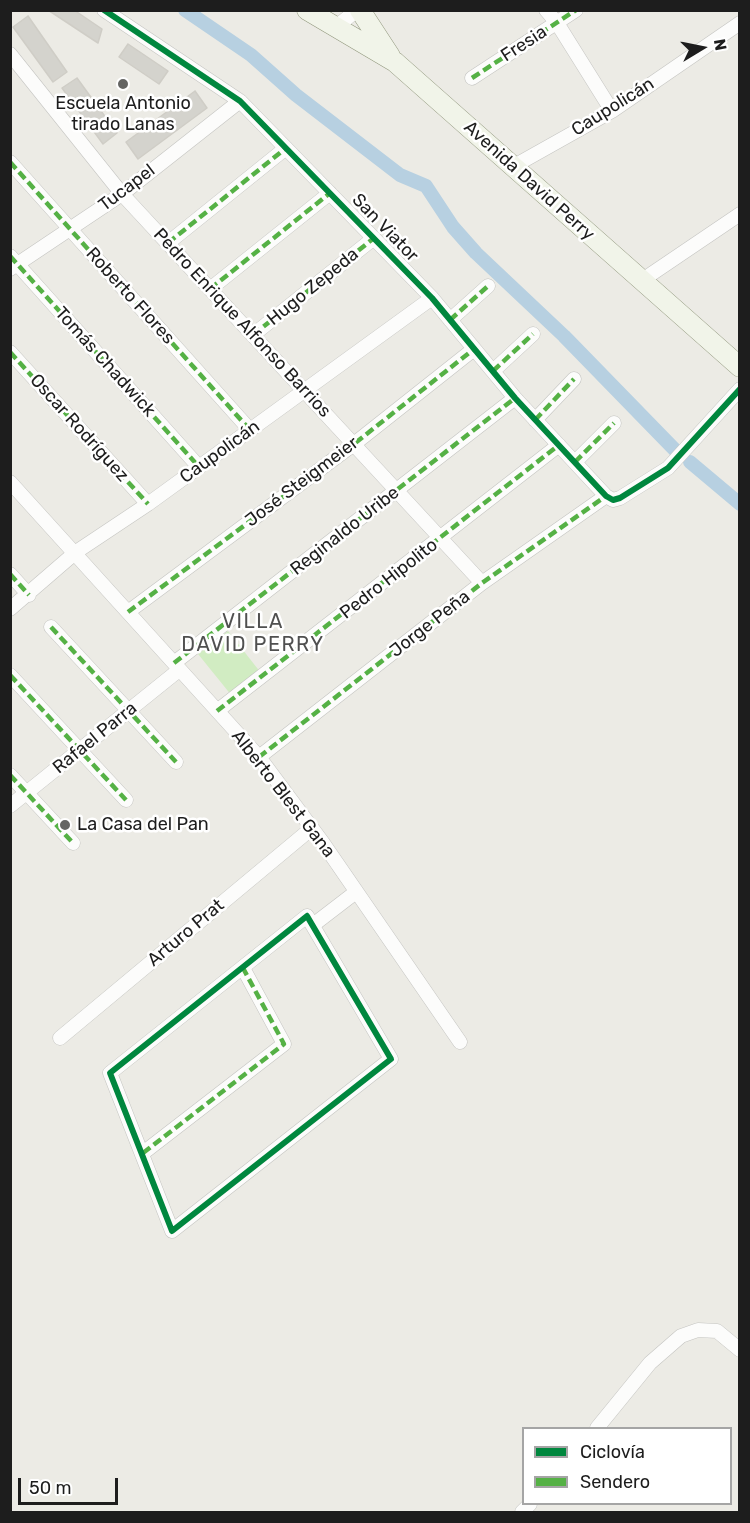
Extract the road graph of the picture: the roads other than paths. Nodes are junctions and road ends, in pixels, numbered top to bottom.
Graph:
1 (104, 10) edge
2 (307, 10) edge
3 (359, 10) edge
4 (546, 10) edge
5 (576, 10) edge
6 (557, 23) junction
7 (740, 23) edge
8 (336, 27) junction
9 (10, 54) edge
10 (395, 62) junction
11 (472, 78) dead end
12 (240, 101) junction
13 (612, 111) junction
14 (286, 148) junction
15 (10, 162) edge
16 (514, 166) junction
17 (330, 193) junction
18 (122, 194) junction
19 (740, 214) edge
20 (70, 229) junction
21 (374, 238) junction
22 (168, 243) junction
23 (13, 263) edge
24 (641, 281) junction
25 (488, 286) dead end
26 (210, 289) junction
27 (432, 297) junction
28 (450, 320) junction
29 (533, 334) dead end
30 (253, 335) junction
31 (474, 349) junction
32 (10, 352) edge
33 (740, 367) edge
34 (493, 372) junction
35 (574, 379) dead end
36 (740, 389) edge
37 (305, 390) junction
38 (515, 398) junction
39 (535, 420) junction
40 (614, 423) dead end
41 (250, 430) junction
42 (354, 444) junction
43 (559, 446) junction
44 (575, 462) junction
45 (200, 467) junction
46 (10, 483) edge
47 (397, 491) junction
48 (609, 498) junction
49 (148, 504) junction
50 (441, 538) junction
51 (76, 552) junction
52 (10, 574) edge
53 (482, 584) junction
54 (29, 595) junction
55 (10, 609) edge
56 (128, 612) junction
57 (51, 627) dead end
58 (176, 666) junction
59 (10, 675) edge
60 (128, 711) junction
61 (217, 711) junction
62 (80, 750) junction
63 (259, 757) junction
64 (176, 762) dead end
65 (10, 775) edge
66 (26, 793) junction
67 (126, 800) dead end
68 (10, 806) edge
69 (312, 828) junction
70 (73, 843) dead end
71 (356, 892) junction
72 (313, 925) junction
73 (243, 968) junction
74 (60, 1038) dead end
75 (460, 1042) dead end
76 (143, 1153) junction
77 (740, 1350) edge
78 (598, 1427) edge

1 - 12 street, San Viator
2 - 8 main road, Avenida David Perry
3 - 8 street
3 - 10 main road
4 - 6 street
5 - 6 street, Fresia
6 - 11 street, Fresia
6 - 13 street
7 - 13 street, Caupolicán
8 - 10 main road, Avenida David Perry
9 - 18 street, Pedro Enrique Alfonso Barrios
10 - 16 main road, Avenida David Perry
12 - 14 street, San Viator
12 - 18 street, Tucapel
13 - 16 street, Caupolicán
14 - 17 street, San Viator
14 - 22 street
15 - 20 street, Roberto Flores
16 - 24 main road, Avenida David Perry
17 - 21 street, San Viator
17 - 26 street
18 - 20 street, Tucapel
18 - 22 street, Pedro Enrique Alfonso Barrios
19 - 24 street
20 - 23 street, Tucapel
20 - 41 street, Roberto Flores
21 - 27 street, San Viator
21 - 30 street, Hugo Zepeda
22 - 26 street, Pedro Enrique Alfonso Barrios
23 - 45 street, Tomás Chadwick
24 - 33 main road, Avenida David Perry
25 - 28 street
26 - 30 street, Pedro Enrique Alfonso Barrios
27 - 28 street, San Viator
27 - 37 street, Caupolicán
28 - 31 street, San Viator
29 - 34 street
30 - 37 street, Pedro Enrique Alfonso Barrios
31 - 34 street, San Viator
31 - 42 street, José Steigmeier
32 - 49 street, Oscar Rodríguez
34 - 38 street, San Viator
35 - 39 street
36 - 48 street, Jorge Peña
37 - 41 street, Caupolicán
37 - 42 street, Pedro Enrique Alfonso Barrios
38 - 39 street, San Viator
38 - 47 street, Reginaldo Uribe
39 - 43 street, San Viator
40 - 44 street
41 - 45 street, Caupolicán
42 - 47 street, Pedro Enrique Alfonso Barrios
42 - 56 street, José Steigmeier
43 - 44 street, San Viator
43 - 50 street, Pedro Hipolito
44 - 48 street, San Viator
45 - 49 street, Caupolicán
46 - 51 street, Alberto Blest Gana
47 - 50 street, Pedro Enrique Alfonso Barrios
47 - 58 street, Reginaldo Uribe
48 - 53 street, Jorge Peña
49 - 51 street, Caupolicán
50 - 53 street, Pedro Enrique Alfonso Barrios
50 - 61 street, Pedro Hipolito
51 - 54 street, Caupolicán
51 - 56 street, Alberto Blest Gana
52 - 54 street
53 - 63 street, Jorge Peña
54 - 55 street, Caupolicán
56 - 58 street, Alberto Blest Gana
57 - 60 street
58 - 60 street, Rafael Parra
58 - 61 street, Alberto Blest Gana
59 - 62 street
60 - 62 street, Rafael Parra
60 - 64 street
61 - 63 street, Alberto Blest Gana
62 - 66 street, Rafael Parra
62 - 67 street
63 - 69 street, Alberto Blest Gana
65 - 66 street
66 - 68 street, Rafael Parra
66 - 70 street
69 - 71 street, Alberto Blest Gana
69 - 74 street, Arturo Prat
71 - 72 street
71 - 75 street, Alberto Blest Gana
72 - 73 street
72 - 76 street
73 - 76 street
73 - 76 street
77 - 78 street

